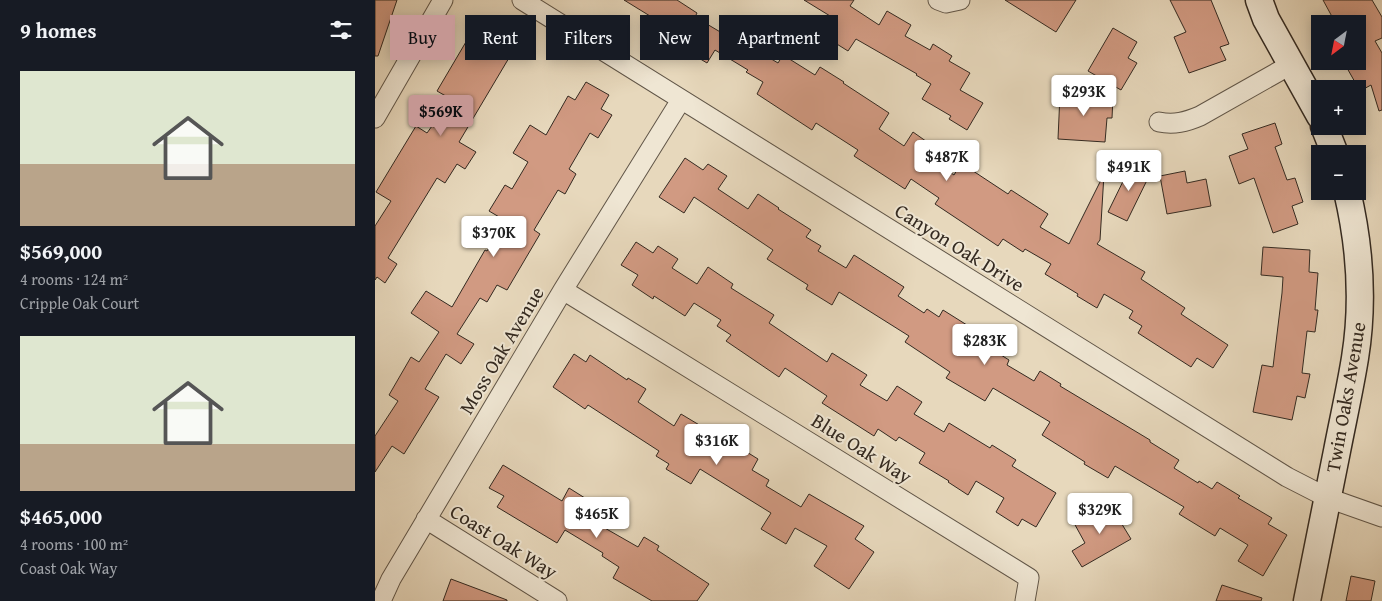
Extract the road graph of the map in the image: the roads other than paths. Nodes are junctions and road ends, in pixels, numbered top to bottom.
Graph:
1 (443, 0) edge
2 (522, 0) edge
3 (938, 0) edge
4 (960, 0) edge
5 (1259, 0) edge
6 (1292, 64) junction
7 (1311, 99) edge
8 (681, 100) junction
9 (375, 118) edge
10 (1159, 122) dead end
11 (1349, 200) edge
12 (563, 290) junction
13 (1328, 498) junction
14 (1382, 517) edge
15 (426, 520) junction
16 (381, 601) edge
17 (557, 601) edge
18 (1025, 601) edge
19 (1307, 601) edge

1 - 9 street
2 - 8 street, Canyon Oak Drive
3 - 4 street
5 - 6 street
6 - 7 street
6 - 10 street
8 - 12 street, Moss Oak Avenue
8 - 13 street, Canyon Oak Drive
11 - 13 street, Twin Oaks Avenue
12 - 15 street, Moss Oak Avenue
12 - 18 street, Blue Oak Way
13 - 14 street, Canyon Oak Drive
13 - 19 street, Twin Oaks Avenue
15 - 16 street, Moss Oak Avenue
15 - 17 street, Coast Oak Way

